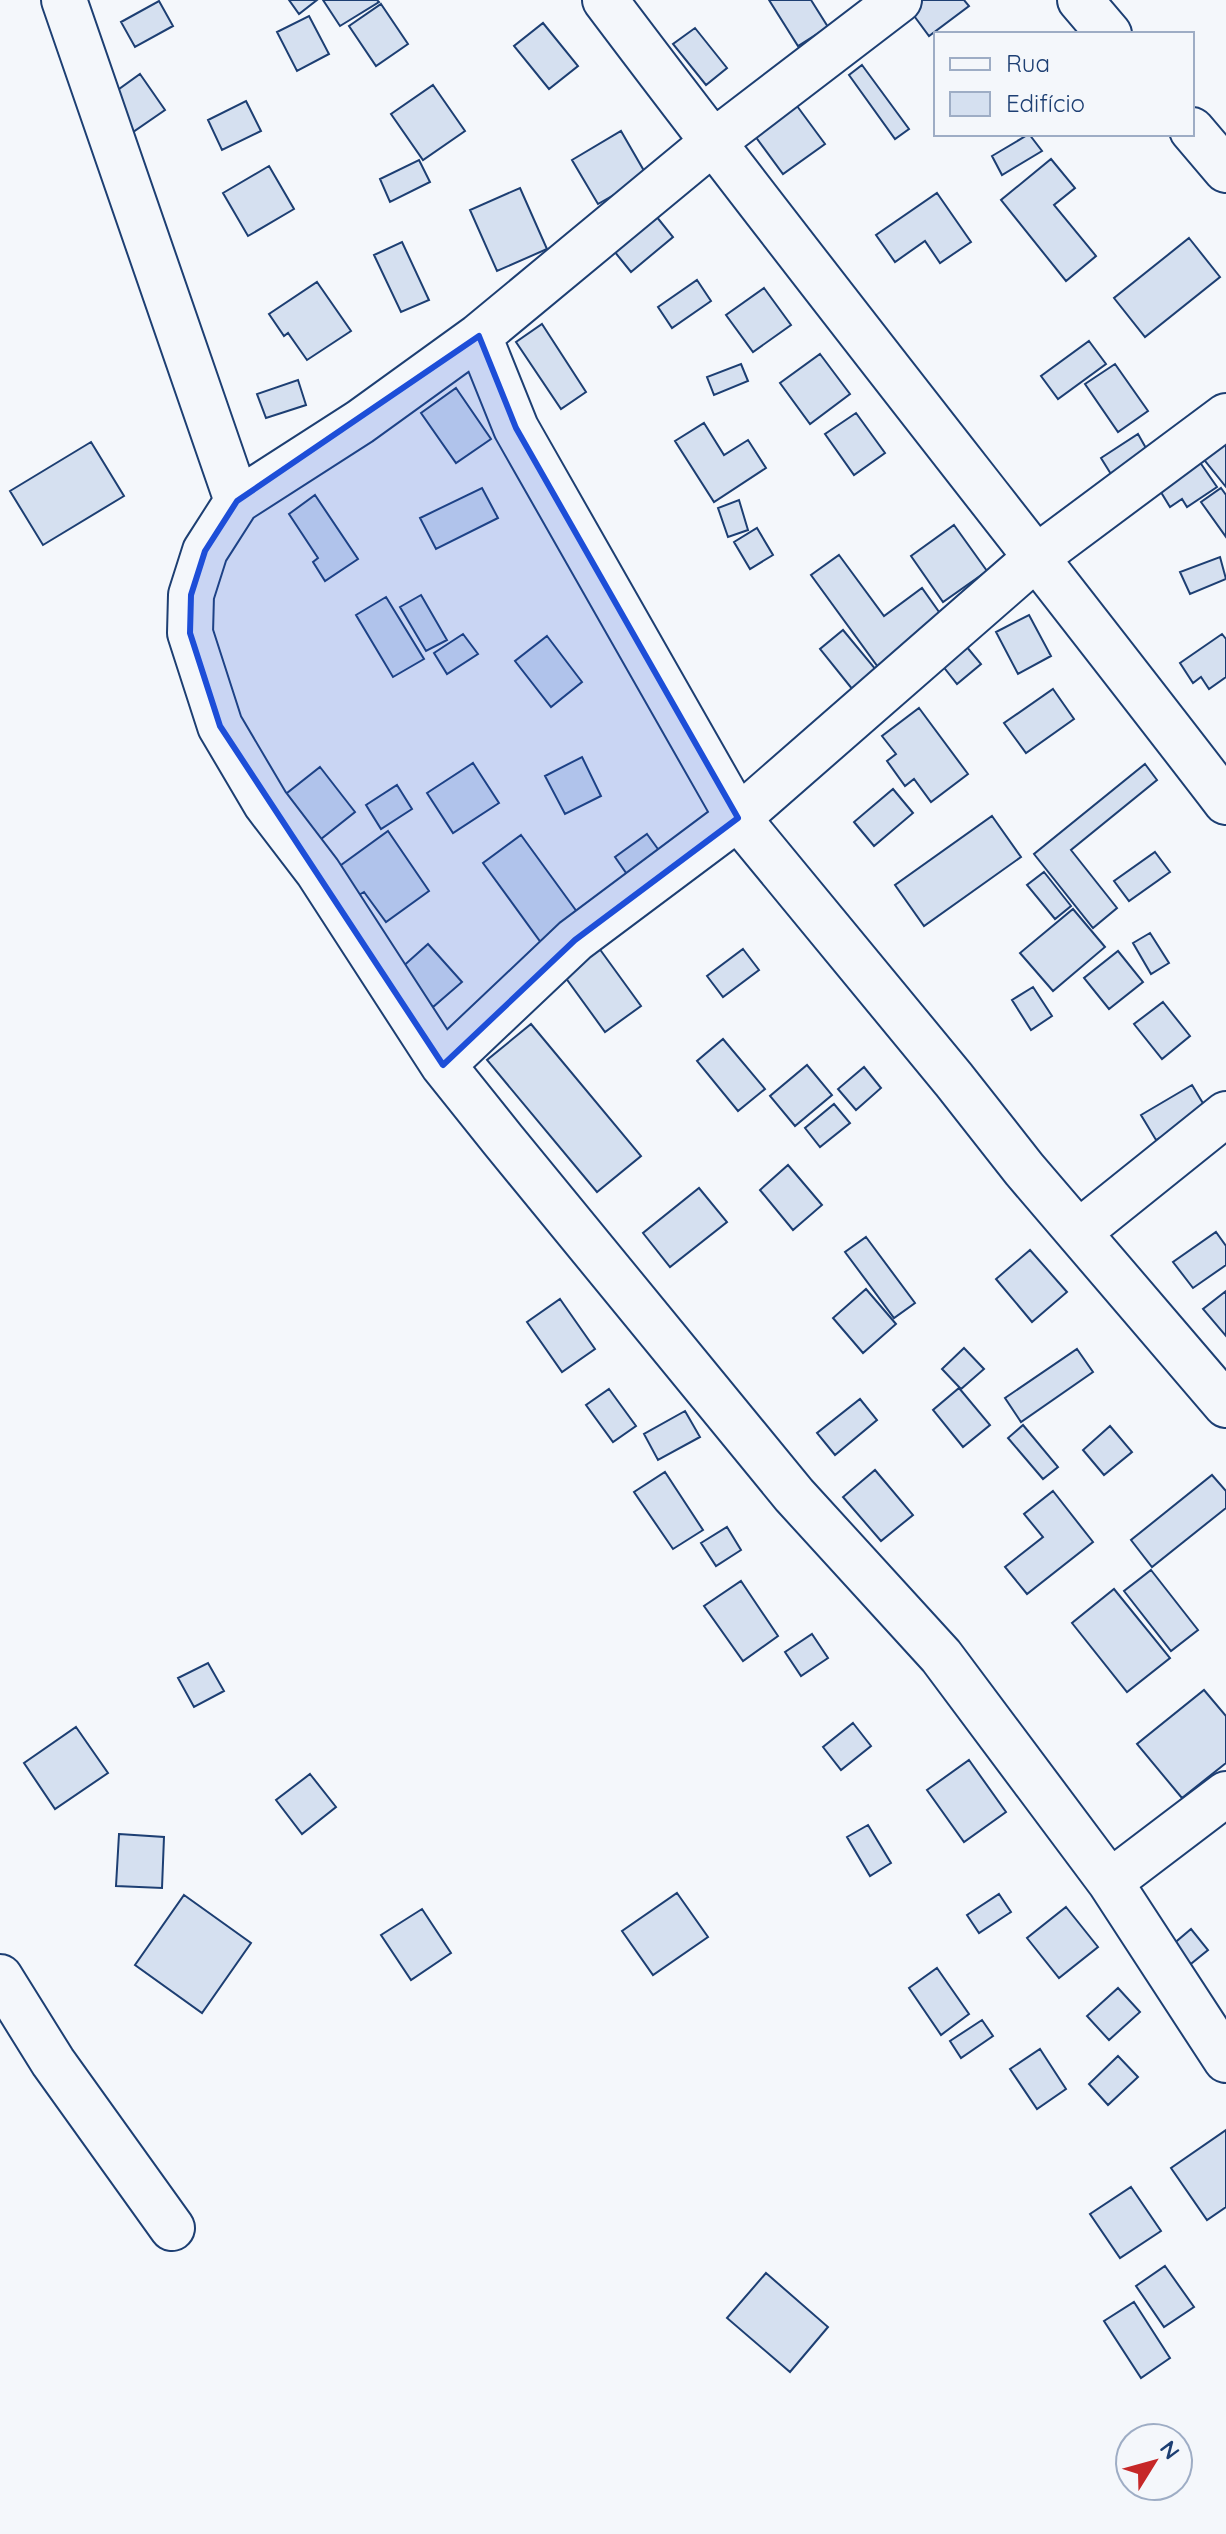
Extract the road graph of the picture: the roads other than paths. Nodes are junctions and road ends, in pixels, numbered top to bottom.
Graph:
1 (64, 0) edge
2 (605, 0) edge
3 (899, 0) edge
4 (1080, 0) edge
5 (1107, 32) edge
6 (1194, 132) edge
7 (712, 143) junction
8 (1226, 170) edge
9 (479, 336) junction
10 (1226, 416) edge
11 (237, 501) junction
12 (1038, 556) junction
13 (1226, 802) edge
14 (738, 818) junction
15 (443, 1065) junction
16 (1226, 1114) edge
17 (1079, 1232) junction
18 (1226, 1405) edge
19 (1226, 1794) edge
20 (1110, 1882) junction
21 (0, 1977) edge
22 (1226, 2060) edge
23 (172, 2228) dead end

1 - 11 street
2 - 7 street
3 - 7 street
4 - 5 street
6 - 8 street
7 - 9 street
7 - 12 street
9 - 11 street
9 - 14 street
10 - 12 street
11 - 15 street
12 - 13 street
12 - 14 street
14 - 15 street
14 - 17 street
15 - 20 street
16 - 17 street
17 - 18 street
19 - 20 street
20 - 22 street
21 - 23 street

